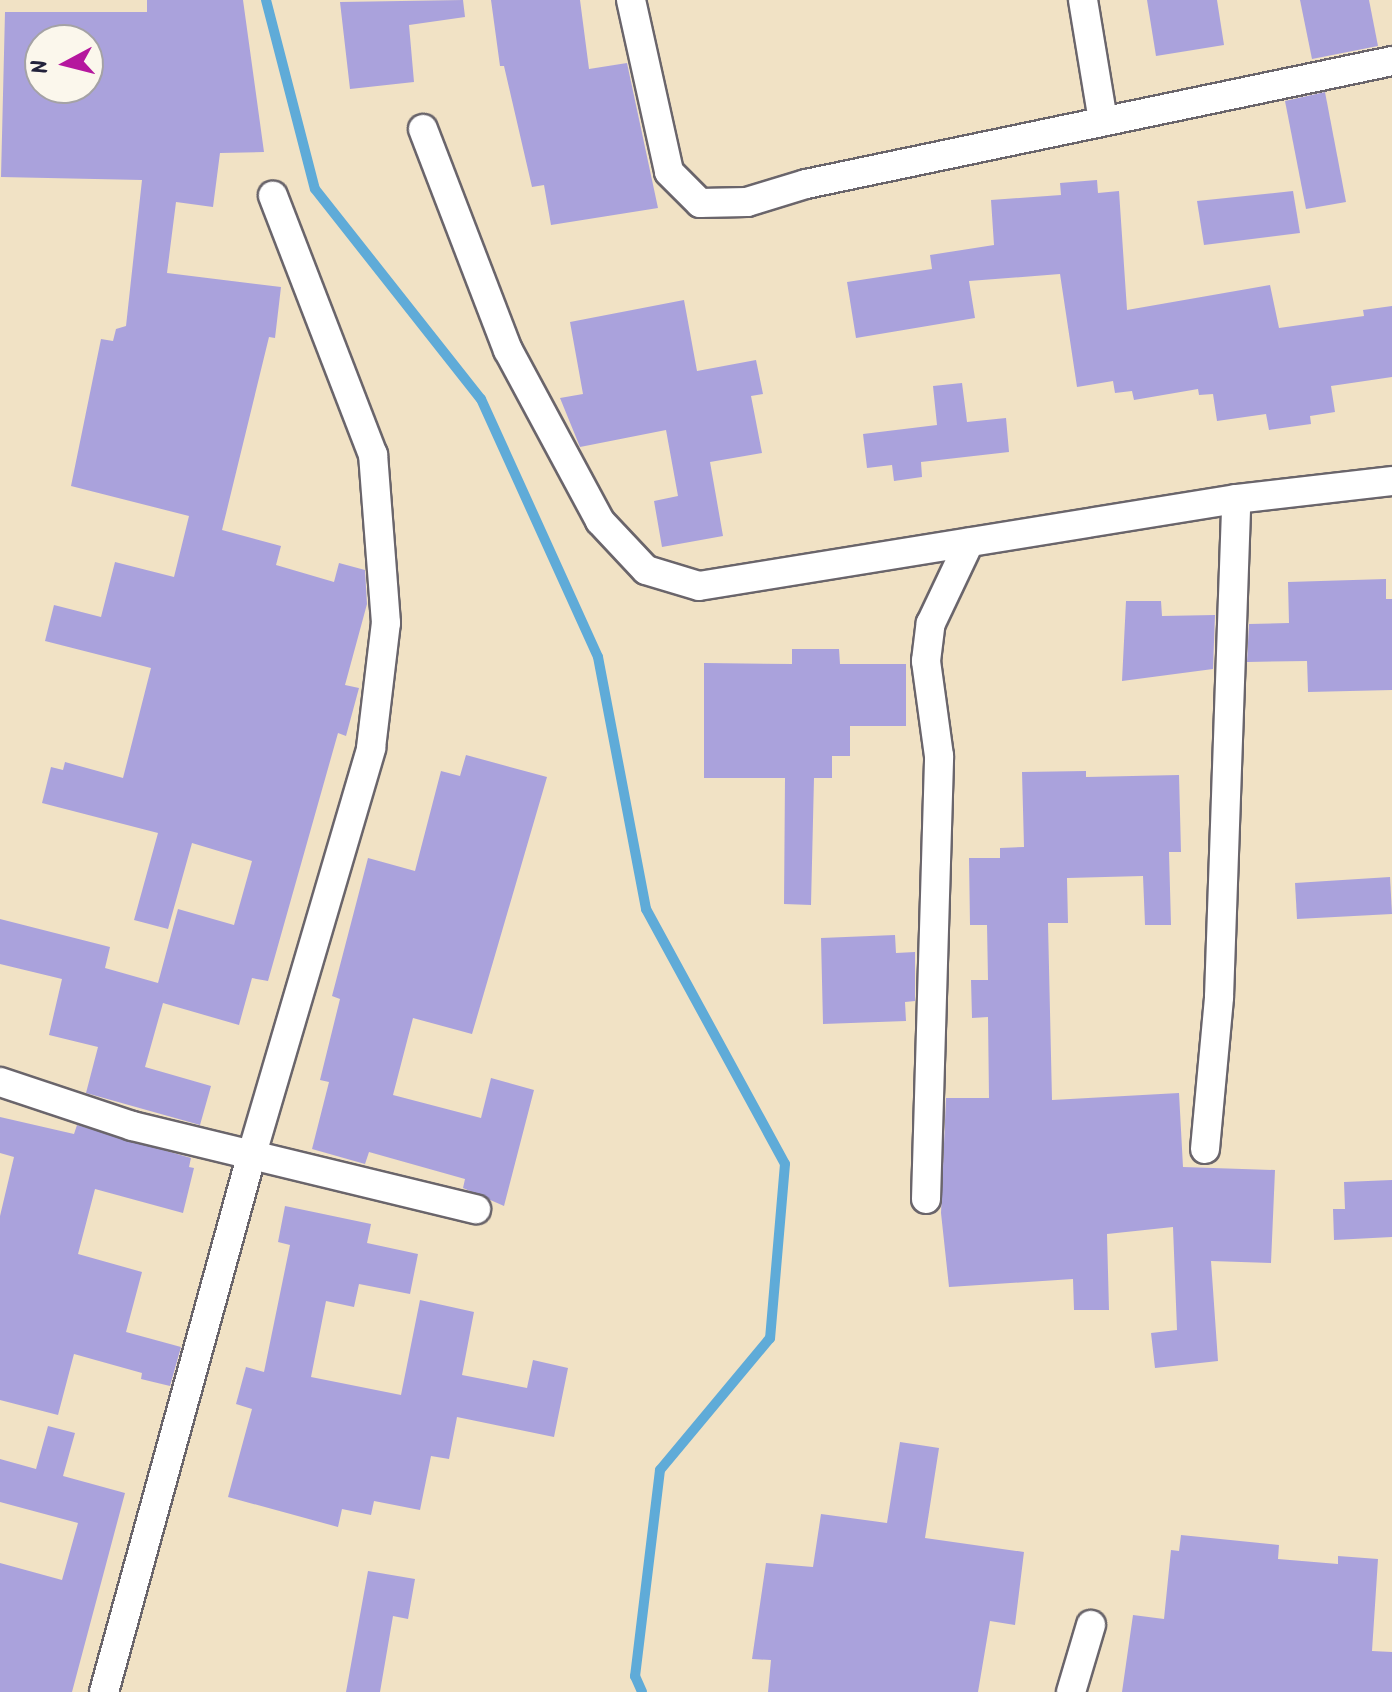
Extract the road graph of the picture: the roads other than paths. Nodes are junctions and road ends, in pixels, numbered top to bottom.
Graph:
1 (631, 0) edge
2 (1083, 0) edge
3 (1392, 61) edge
4 (1103, 121) junction
5 (423, 129) dead end
6 (273, 196) dead end
7 (1392, 481) edge
8 (1236, 499) junction
9 (969, 543) junction
10 (0, 1082) edge
11 (1205, 1149) dead end
12 (251, 1157) junction
13 (926, 1199) dead end
14 (476, 1209) dead end
15 (1091, 1625) dead end
16 (104, 1692) edge
17 (1071, 1692) edge

1 - 4 street
2 - 4 street
3 - 4 street
5 - 9 street
6 - 12 street
7 - 8 street
8 - 9 street
8 - 11 street
9 - 13 street
10 - 12 street
12 - 14 street
12 - 16 street
15 - 17 street

